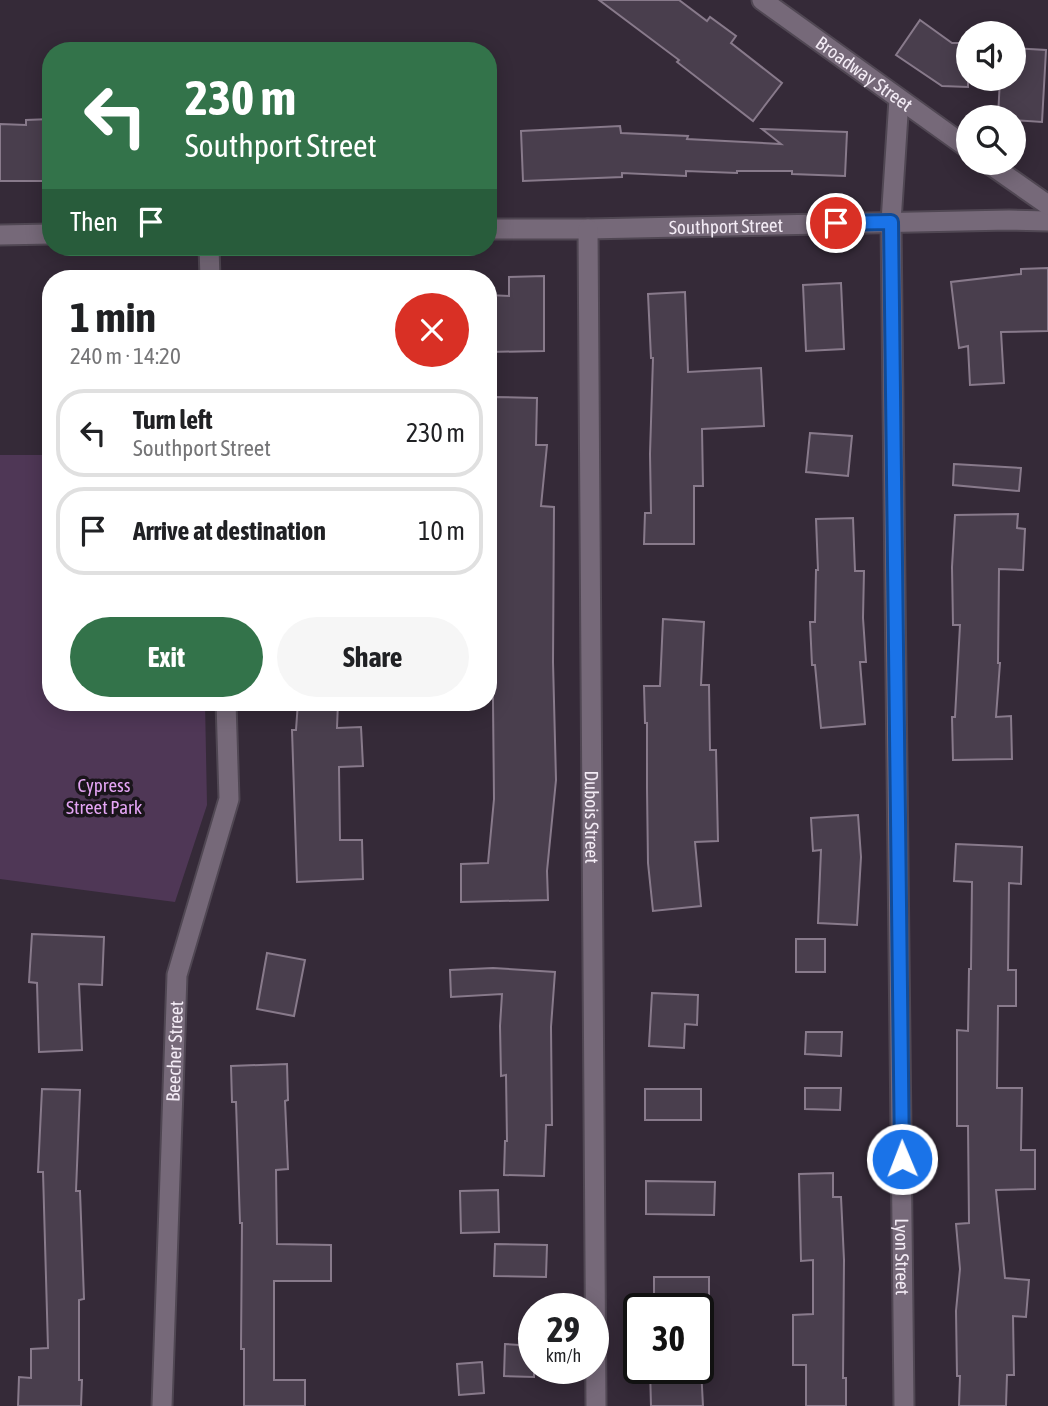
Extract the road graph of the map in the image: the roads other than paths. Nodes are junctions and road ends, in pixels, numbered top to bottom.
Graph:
1 (762, 0) edge
2 (899, 99) junction
3 (956, 139) edge
4 (1005, 175) edge
5 (1048, 205) edge
6 (1048, 221) edge
7 (891, 222) junction
8 (497, 229) edge
9 (588, 229) junction
10 (42, 233) edge
11 (0, 235) edge
12 (226, 711) edge
13 (162, 1406) edge
14 (596, 1406) edge
15 (904, 1406) edge

1 - 2 street, Broadway Street
2 - 3 street, Broadway Street
2 - 7 street, Lyon Street
4 - 5 street
6 - 7 street, Southport Street
7 - 9 street, Southport Street
7 - 15 street, Lyon Street
8 - 9 street, Southport Street
9 - 14 street, Dubois Street
10 - 11 street
12 - 13 street, Beecher Street

